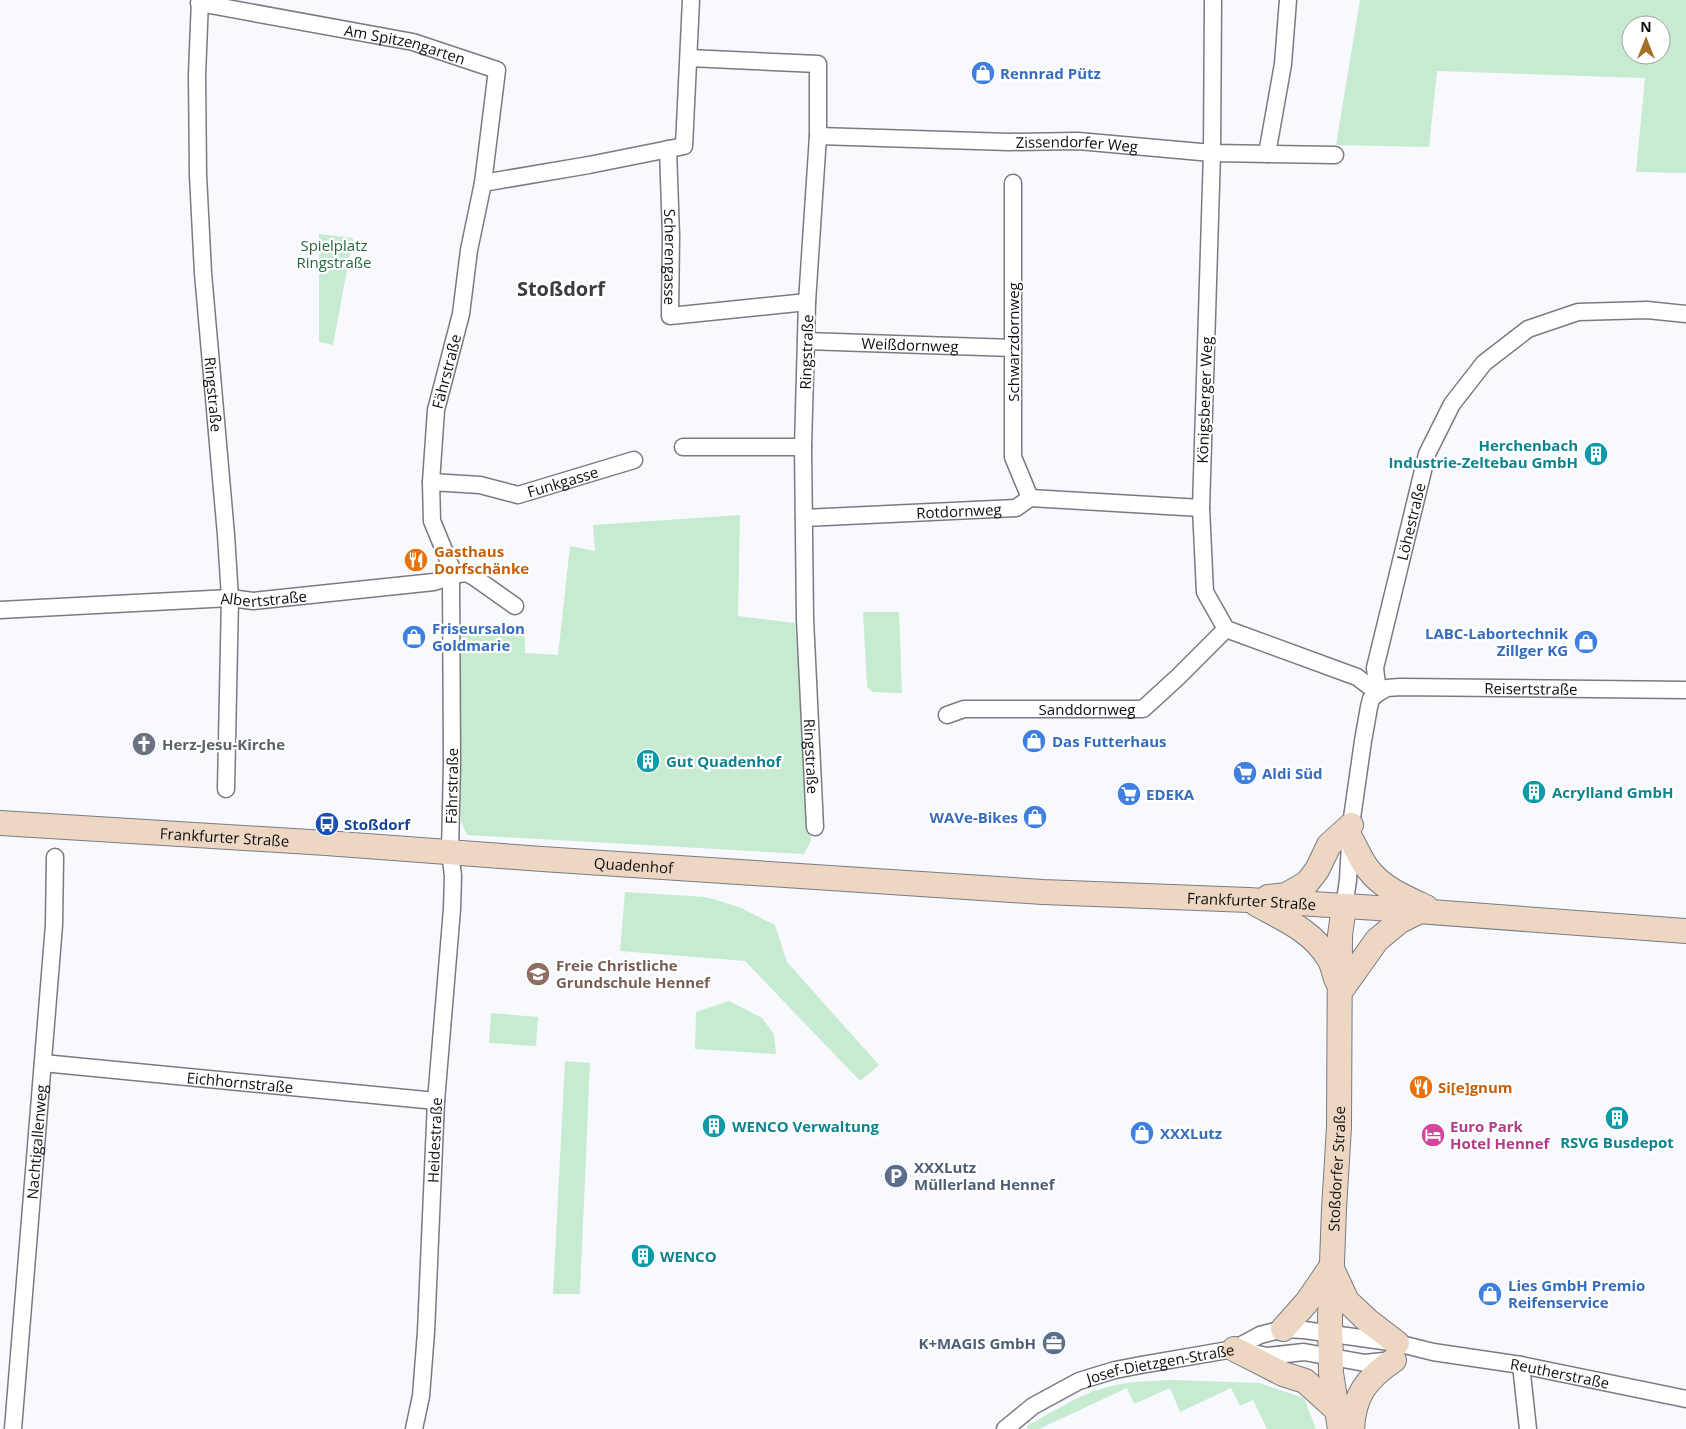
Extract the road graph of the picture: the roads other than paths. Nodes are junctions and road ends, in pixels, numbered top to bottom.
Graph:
1 (691, 0) edge
2 (1212, 0) edge
3 (1288, 0) edge
4 (200, 2) edge
5 (689, 58) junction
6 (818, 136) junction
7 (668, 149) junction
8 (1212, 153) junction
9 (1267, 154) junction
10 (1335, 155) dead end
11 (482, 183) junction
12 (1013, 183) dead end
13 (807, 302) junction
14 (1686, 314) edge
15 (806, 341) junction
16 (1013, 348) junction
17 (683, 447) dead end
18 (803, 447) junction
19 (634, 460) dead end
20 (431, 482) junction
21 (1030, 498) junction
22 (1200, 508) junction
23 (804, 518) junction
24 (451, 576) junction
25 (230, 598) junction
26 (515, 606) dead end
27 (0, 610) edge
28 (1226, 630) junction
29 (1686, 690) edge
30 (1378, 693) junction
31 (948, 715) dead end
32 (226, 789) dead end
33 (0, 823) edge
34 (814, 827) dead end
35 (1351, 832) junction
36 (450, 852) junction
37 (55, 856) dead end
38 (817, 877) joint
39 (1249, 900) junction
40 (1344, 907) junction
41 (1428, 912) junction
42 (1686, 931) edge
43 (1340, 992) junction
44 (43, 1063) junction
45 (436, 1101) junction
46 (1331, 1266) junction
47 (1283, 1329) junction
48 (1331, 1345) junction
49 (1234, 1350) junction
50 (1395, 1351) junction
51 (1521, 1365) junction
52 (1686, 1399) edge
53 (1339, 1419) edge
54 (13, 1429) edge
55 (414, 1429) edge
56 (1005, 1429) edge
57 (1352, 1429) edge
58 (1528, 1429) edge

1 - 5 street
2 - 8 street, Königsberger Weg
3 - 9 street
4 - 11 street, Am Spitzengarten
4 - 25 street, Ringstraße
5 - 6 street, Ringstraße
5 - 7 street
6 - 8 street, Zissendorfer Weg
6 - 13 street, Ringstraße
7 - 11 street
7 - 13 street, Scherengasse
8 - 9 street, Zissendorfer Weg
8 - 22 street, Königsberger Weg
9 - 10 street, Zissendorfer Weg
11 - 20 street, Fährstraße
12 - 16 street, Schwarzdornweg
13 - 15 street, Ringstraße
14 - 30 street, Löhestraße
15 - 16 street, Weißdornweg
15 - 18 street, Ringstraße
16 - 21 street, Schwarzdornweg
17 - 18 street
18 - 23 street, Ringstraße
19 - 20 street, Funkgasse
20 - 24 street, Fährstraße
21 - 22 street, Rotdornweg
21 - 23 street, Rotdornweg
22 - 28 street, Königsberger Weg
23 - 34 street, Ringstraße
24 - 25 street, Albertstraße
24 - 26 street, Albertstraße
24 - 36 street, Fährstraße
25 - 27 street, Albertstraße
25 - 32 street, Ringstraße
28 - 30 street
28 - 31 street, Sanddornweg
29 - 30 street, Reisertstraße
30 - 35 street
33 - 36 main road, Frankfurter Straße
35 - 39 main road
35 - 40 street
35 - 41 main road
36 - 38 main road, Quadenhof
36 - 45 street, Heidestraße
37 - 44 street, Nachtigallenweg
38 - 39 main road, Frankfurter Straße
39 - 40 main road, Frankfurter Straße
39 - 43 main road
40 - 41 main road, Frankfurter Straße
40 - 43 main road, Stoßdorfer Straße
41 - 42 main road, Frankfurter Straße
41 - 43 main road
43 - 46 main road, Stoßdorfer Straße
44 - 45 street, Eichhornstraße
44 - 54 street, Nachtigallenweg
45 - 55 street, Heidestraße
46 - 47 main road
46 - 48 main road, Stoßdorfer Straße
46 - 50 main road
47 - 48 street, Reutherstraße
47 - 49 street
48 - 49 street, Josef-Dietzgen-Straße
48 - 50 street, Reutherstraße
48 - 50 street, Reutherstraße
48 - 53 main road, Stoßdorfer Straße
49 - 53 main road
49 - 56 street, Josef-Dietzgen-Straße
50 - 51 street, Reutherstraße
50 - 57 main road
51 - 52 street, Reutherstraße
51 - 58 street

